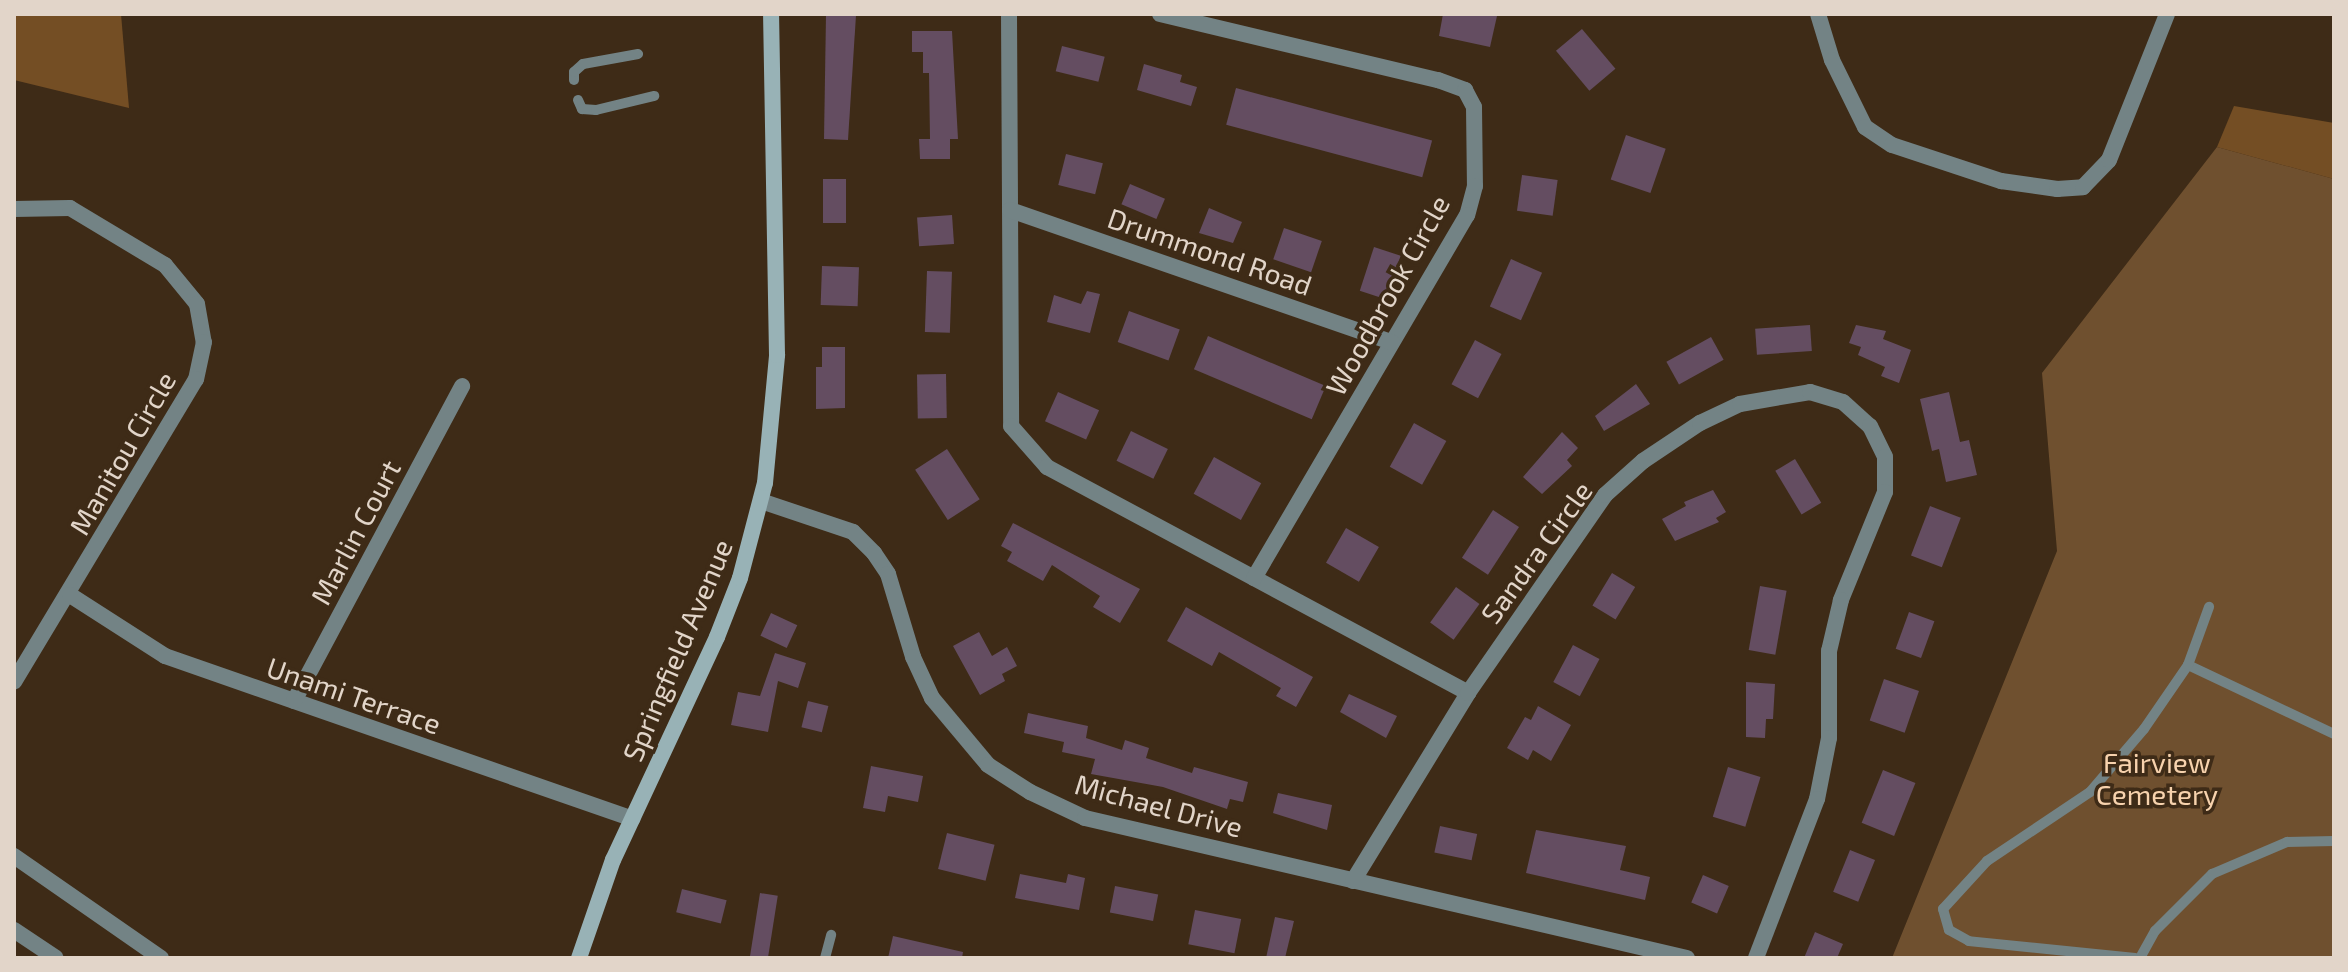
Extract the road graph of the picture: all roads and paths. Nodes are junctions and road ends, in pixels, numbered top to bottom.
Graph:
1 (771, 14) edge
2 (1009, 14) edge
3 (1160, 14) edge
4 (1818, 14) edge
5 (2167, 14) edge
6 (638, 54) dead end
7 (574, 80) dead end
8 (654, 96) dead end
9 (578, 100) dead end
10 (14, 209) edge
11 (1010, 210) junction
12 (1392, 342) junction
13 (462, 386) dead end
14 (761, 501) junction
15 (1254, 578) junction
16 (70, 595) junction
17 (2209, 607) dead end
18 (2188, 665) junction
19 (14, 682) edge
20 (1468, 693) junction
21 (294, 701) junction
22 (2334, 734) edge
23 (632, 819) junction
24 (2334, 841) edge
25 (14, 856) edge
26 (1353, 881) junction
27 (14, 930) edge
28 (831, 935) dead end
29 (56, 958) edge
30 (161, 958) edge
31 (579, 958) edge
32 (825, 958) edge
33 (1687, 958) edge
34 (1756, 958) edge
35 (2129, 958) edge
36 (2138, 958) edge

1 - 14 main road, Springfield Avenue
2 - 11 street
3 - 12 street, Woodbrook Circle
4 - 5 street
6 - 7 lane
8 - 9 lane
10 - 16 street, Manitou Circle
11 - 12 street, Drummond Road
11 - 15 street
12 - 15 street, Woodbrook Circle
13 - 21 street, Marlin Court
14 - 23 main road, Springfield Avenue
14 - 26 street, Michael Drive
15 - 20 street
16 - 19 street, Manitou Circle
16 - 21 street, Unami Terrace
17 - 18 lane
18 - 22 lane
18 - 35 lane
20 - 26 street, Sandra Circle
20 - 34 street, Sandra Circle
21 - 23 street, Unami Terrace
23 - 31 main road, Springfield Avenue
24 - 36 lane
25 - 30 street
26 - 33 street, Michael Drive
27 - 29 street
28 - 32 lane
35 - 36 lane

